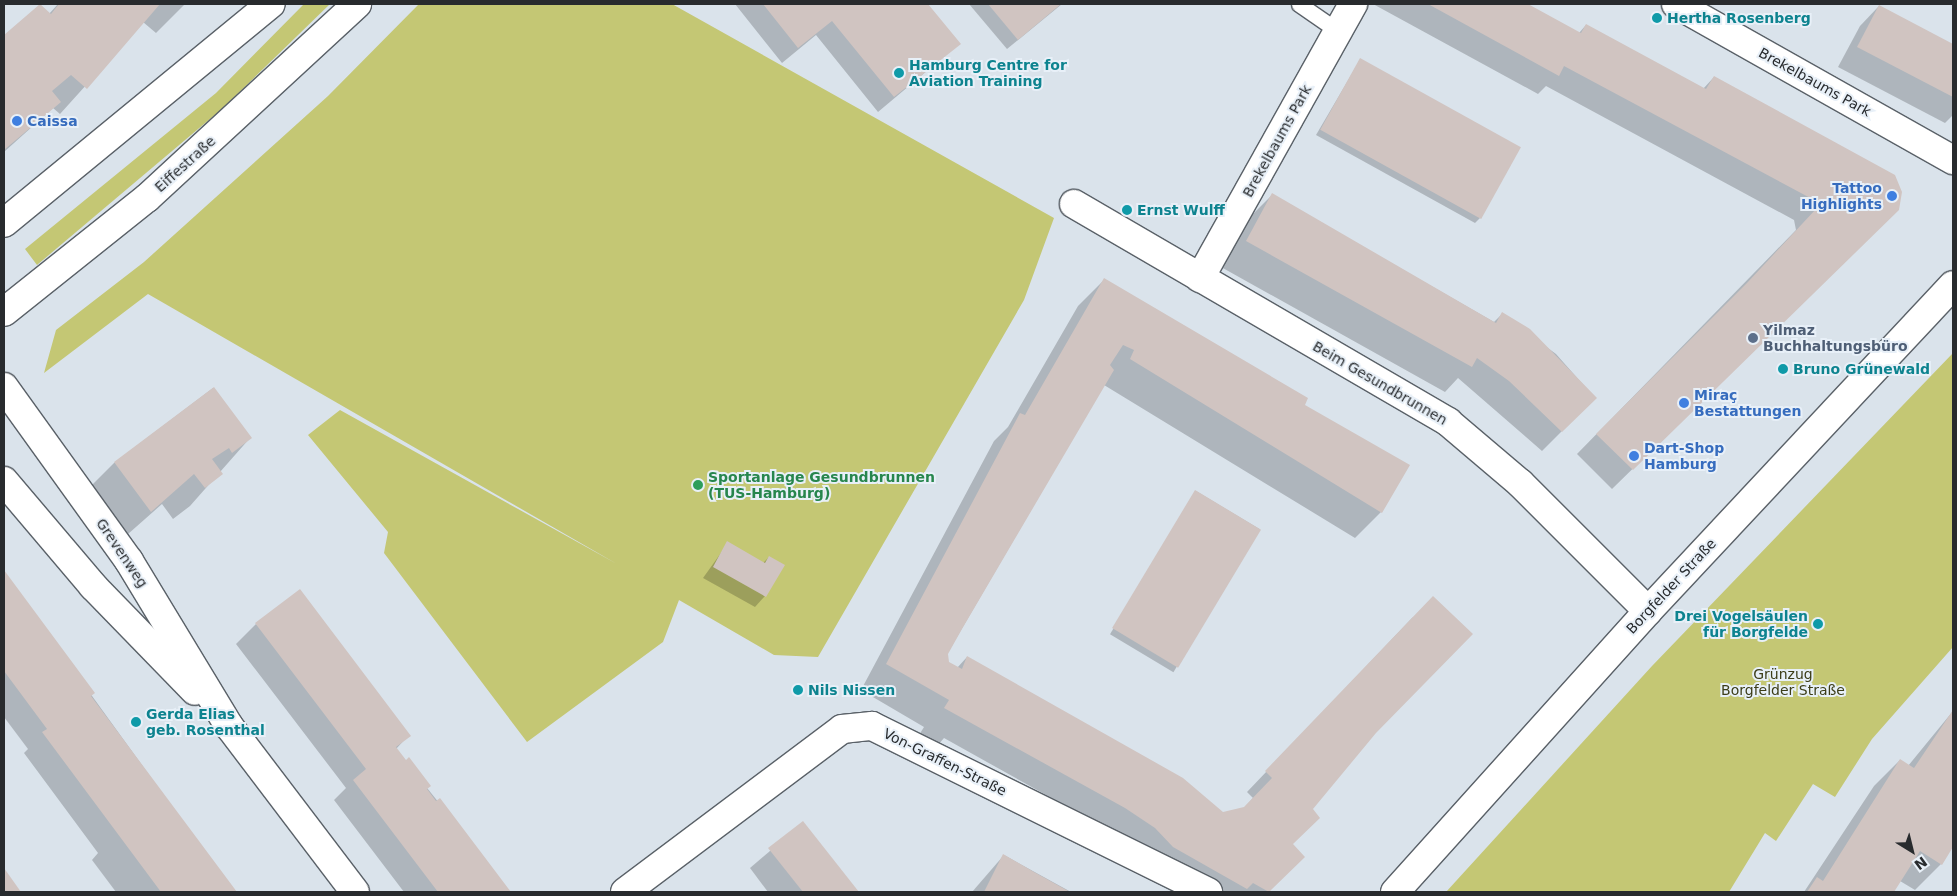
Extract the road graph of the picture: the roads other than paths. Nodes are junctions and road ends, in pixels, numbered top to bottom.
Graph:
1 (271, 4) edge
2 (357, 4) edge
3 (1299, 4) edge
4 (1353, 4) edge
5 (1676, 4) edge
6 (1338, 31) junction
7 (1953, 160) edge
8 (1074, 204) dead end
9 (4, 223) edge
10 (1200, 278) junction
11 (1953, 286) edge
12 (4, 312) edge
13 (4, 387) edge
14 (4, 481) edge
15 (1648, 611) junction
16 (229, 726) junction
17 (355, 892) edge
18 (625, 892) edge
19 (1208, 892) edge
20 (1395, 892) edge

1 - 9 main road
2 - 12 main road, Eiffestraße
3 - 6 lane
4 - 6 main road, Brekelbaums Park
5 - 7 main road, Brekelbaums Park
6 - 10 main road, Brekelbaums Park
8 - 10 main road, Beim Gesundbrunnen
10 - 15 main road, Beim Gesundbrunnen
11 - 15 main road, Borgfelder Straße
13 - 16 main road, Grevenweg
14 - 16 main road, Grevenweg
15 - 20 main road, Borgfelder Straße
16 - 17 main road, Grevenweg
18 - 19 main road, Von-Graffen-Straße

